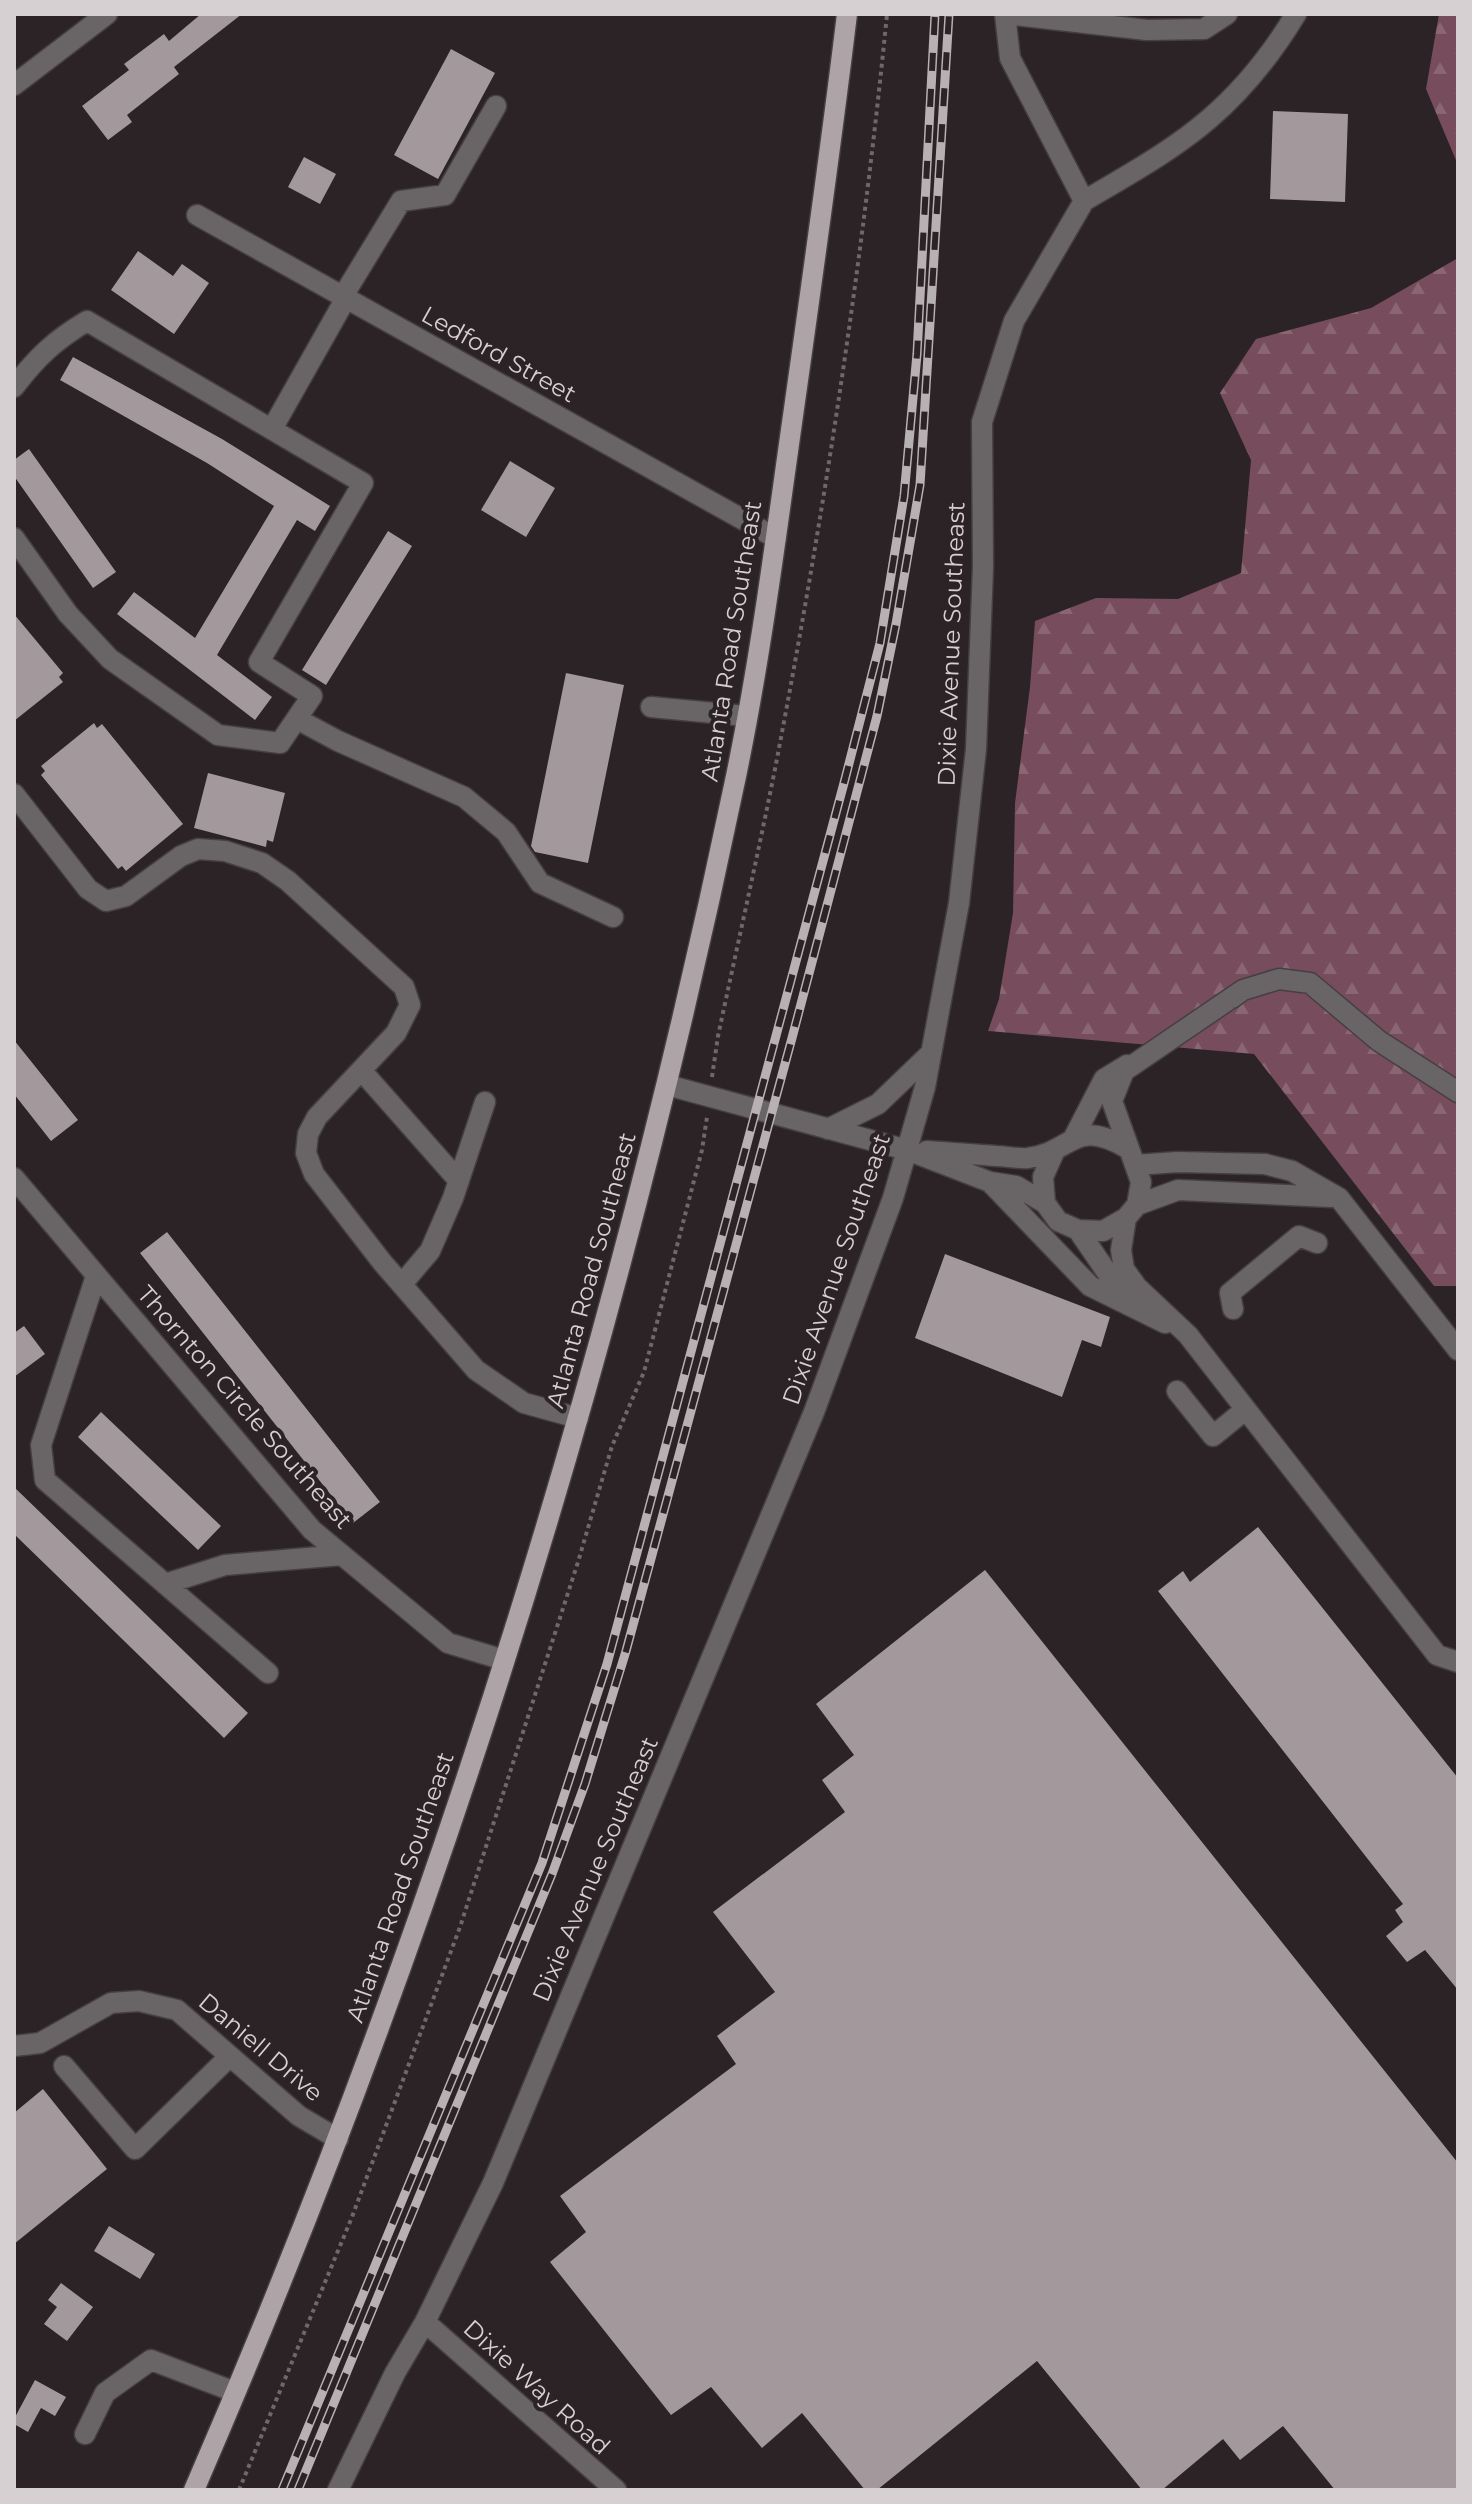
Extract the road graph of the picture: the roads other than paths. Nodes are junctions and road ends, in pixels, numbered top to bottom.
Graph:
1 (107, 14) edge
2 (847, 14) edge
3 (1005, 14) edge
4 (1227, 14) edge
5 (1296, 14) edge
6 (14, 85) edge
7 (496, 106) dead end
8 (1084, 201) junction
9 (197, 215) dead end
10 (345, 297) junction
11 (14, 387) edge
12 (272, 429) junction
13 (14, 538) edge
14 (776, 538) junction
15 (651, 707) dead end
16 (746, 716) junction
17 (297, 719) junction
18 (14, 794) edge
19 (613, 917) dead end
20 (1243, 990) junction
21 (929, 1055) junction
22 (361, 1070) junction
23 (667, 1085) junction
24 (1458, 1092) edge
25 (485, 1102) dead end
26 (828, 1129) junction
27 (1074, 1137) junction
28 (907, 1150) junction
29 (1055, 1150) junction
30 (1132, 1157) junction
31 (14, 1178) edge
32 (459, 1181) junction
33 (990, 1182) junction
34 (1339, 1198) junction
35 (1045, 1203) junction
36 (1132, 1212) junction
37 (1078, 1230) junction
38 (1317, 1243) dead end
39 (96, 1276) junction
40 (402, 1284) junction
41 (1129, 1305) junction
42 (1233, 1309) dead end
43 (1188, 1335) junction
44 (1458, 1350) edge
45 (1177, 1391) dead end
46 (1245, 1410) junction
47 (578, 1418) junction
48 (342, 1555) junction
49 (165, 1584) junction
50 (504, 1660) junction
51 (1458, 1662) edge
52 (268, 1673) dead end
53 (14, 2046) edge
54 (230, 2056) junction
55 (64, 2066) dead end
56 (338, 2139) junction
57 (425, 2322) junction
58 (235, 2392) junction
59 (85, 2434) dead end
60 (194, 2490) edge
61 (338, 2490) edge
62 (616, 2490) edge

1 - 6 street
2 - 14 main road, Atlanta Road Southeast
3 - 4 street
3 - 8 street
5 - 8 street
7 - 10 street
8 - 21 street, Dixie Avenue Southeast
9 - 10 street, Ledford Street
10 - 12 street
10 - 14 street, Ledford Street
11 - 12 street
12 - 17 street
13 - 17 street
14 - 16 main road, Atlanta Road Southeast
15 - 16 street
16 - 23 main road, Atlanta Road Southeast
17 - 19 street
18 - 22 street
20 - 24 street
20 - 27 street
20 - 30 street
21 - 26 street
21 - 28 street, Dixie Avenue Southeast
22 - 32 street
22 - 40 street
23 - 26 street
23 - 47 main road, Atlanta Road Southeast
25 - 32 street
26 - 28 street
27 - 29 street
27 - 30 street
28 - 29 street
28 - 33 street
28 - 57 street, Dixie Avenue Southeast
29 - 35 street
30 - 34 street
30 - 36 street
31 - 39 street, Thornton Circle Southeast
32 - 40 street
33 - 35 street
33 - 41 street
34 - 36 street
34 - 44 street
35 - 37 street
36 - 37 street
36 - 43 street
37 - 41 street
38 - 42 street
39 - 48 street, Thornton Circle Southeast
39 - 49 street
40 - 47 street
41 - 43 street
43 - 46 street
45 - 46 street
46 - 51 street
47 - 50 main road, Atlanta Road Southeast
48 - 49 street
48 - 50 street, Thornton Circle Southeast
49 - 52 street
50 - 56 main road, Atlanta Road Southeast
53 - 54 street, Daniell Drive
54 - 55 street
54 - 56 street, Daniell Drive
56 - 58 main road, Atlanta Road Southeast
57 - 61 street, Dixie Avenue Southeast
57 - 62 street, Dixie Way Road
58 - 59 street
58 - 60 main road, Atlanta Road Southeast

